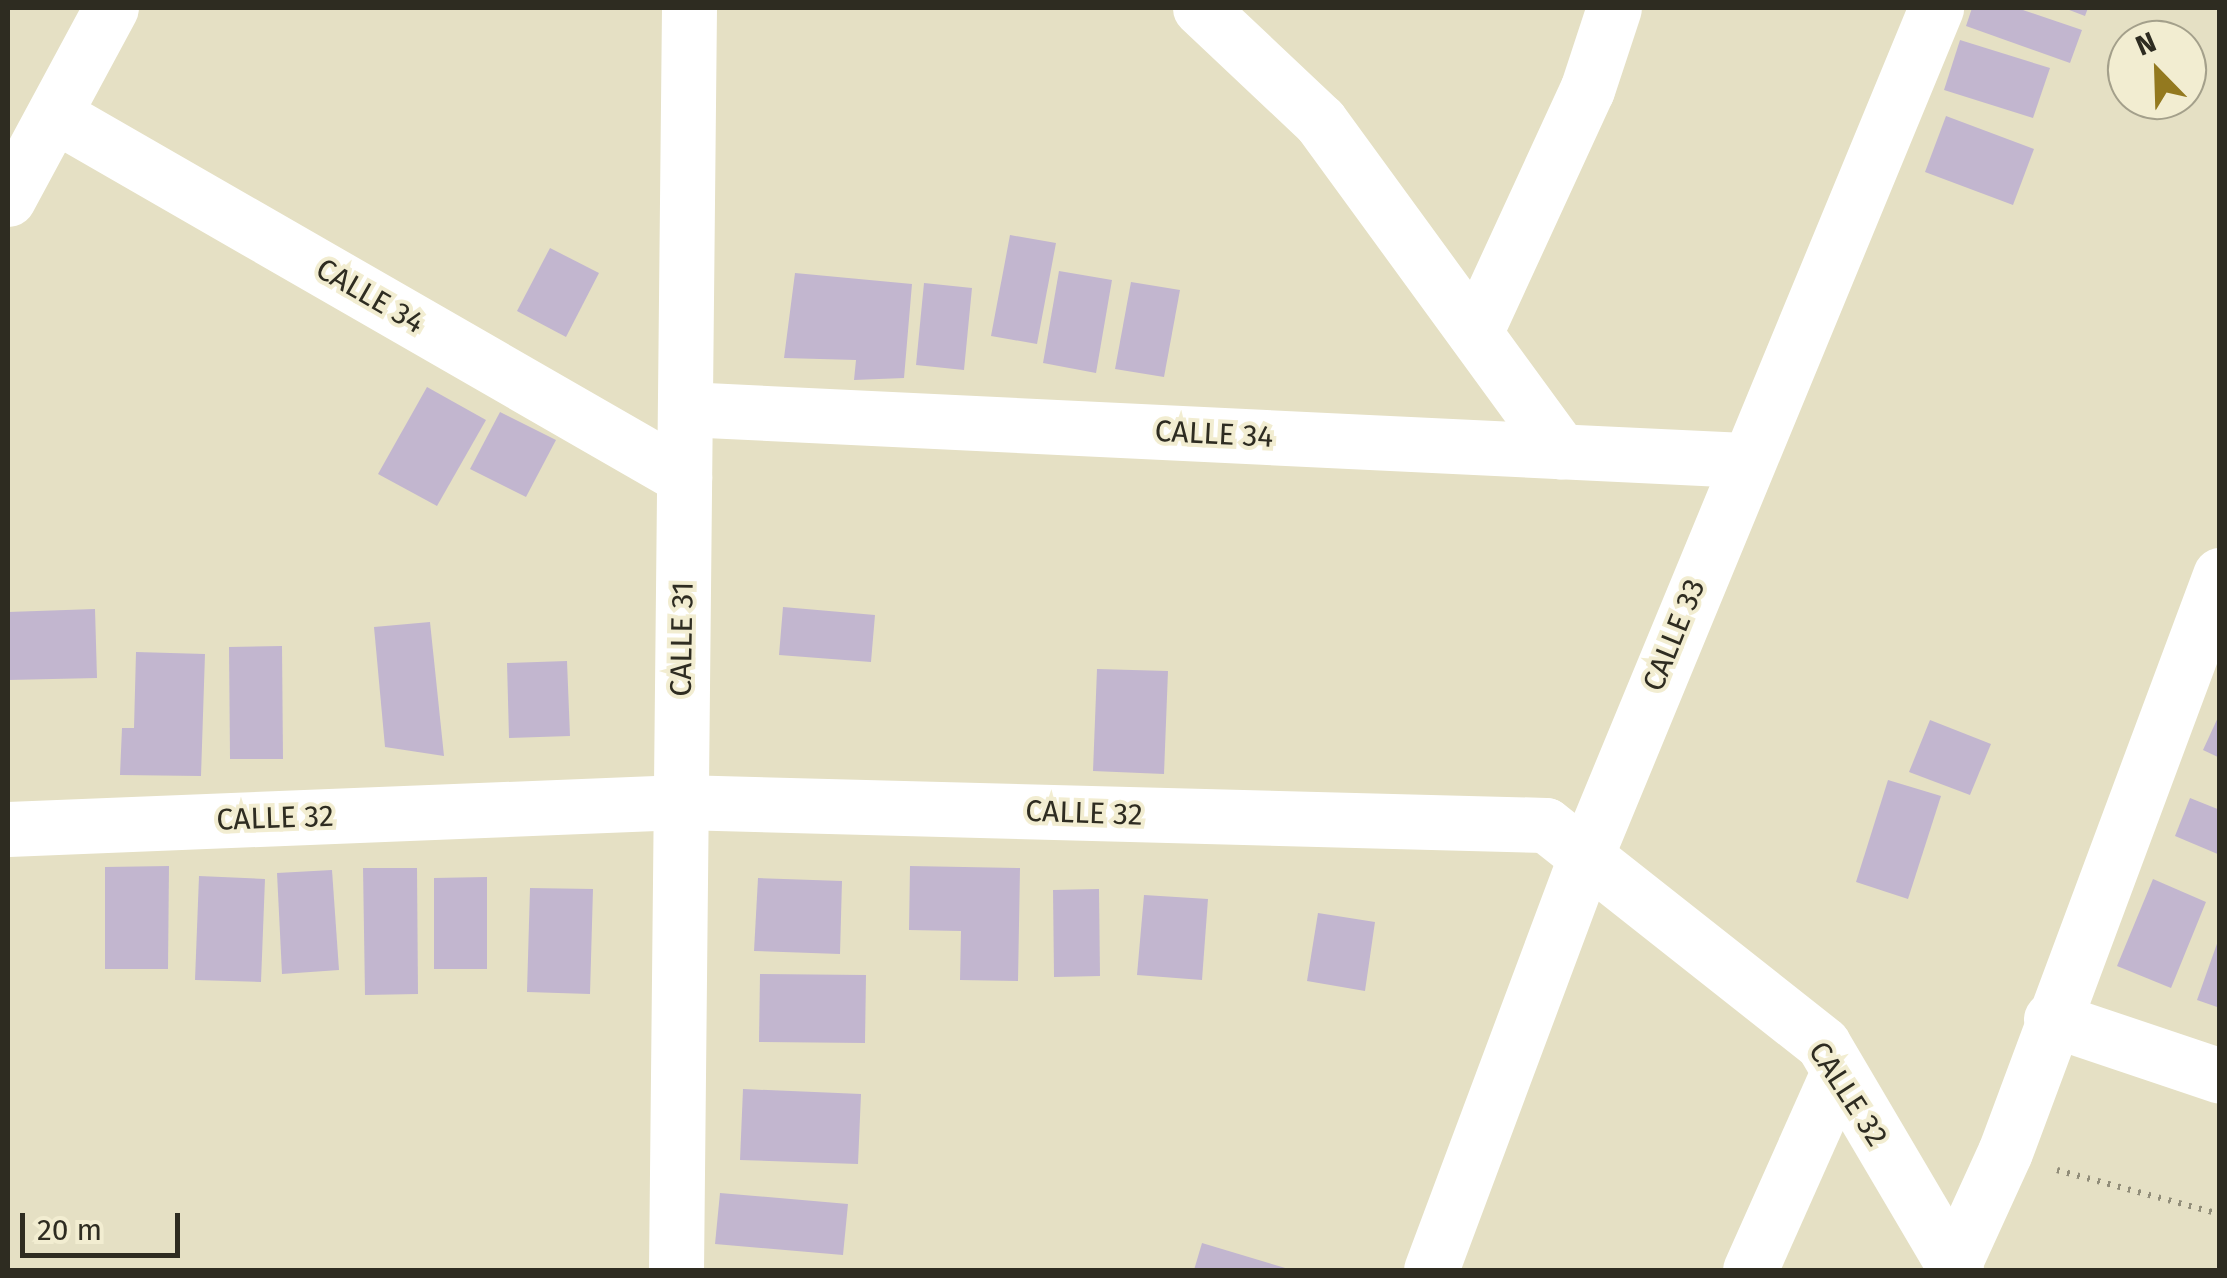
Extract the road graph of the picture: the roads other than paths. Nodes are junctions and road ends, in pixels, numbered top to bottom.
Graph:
1 (688, 8) edge
2 (1200, 8) edge
3 (1614, 8) edge
4 (1936, 8) edge
5 (98, 14) edge
6 (56, 115) junction
7 (8, 199) edge
8 (1475, 333) junction
9 (685, 409) junction
10 (1561, 451) junction
11 (1744, 460) junction
12 (684, 477) junction
13 (2217, 587) edge
14 (680, 802) junction
15 (8, 829) edge
16 (1584, 858) junction
17 (2051, 1018) junction
18 (1838, 1072) junction
19 (2220, 1076) edge
20 (1955, 1268) edge
21 (676, 1270) edge
22 (1430, 1270) edge
23 (1750, 1270) edge

1 - 9 street, CALLE 31
2 - 8 street
3 - 8 street
4 - 11 street, CALLE 33
5 - 6 street
6 - 7 street
6 - 12 street, CALLE 34
8 - 10 street
9 - 10 street, CALLE 34
9 - 12 street, CALLE 31
10 - 11 street, CALLE 34
11 - 16 street, CALLE 33
12 - 14 street, CALLE 31
13 - 17 street
14 - 15 street, CALLE 32
14 - 16 street, CALLE 32
14 - 21 street, CALLE 31
16 - 18 street, CALLE 32
16 - 22 street, CALLE 33
17 - 19 street
17 - 20 street
18 - 20 street, CALLE 32
18 - 23 street

